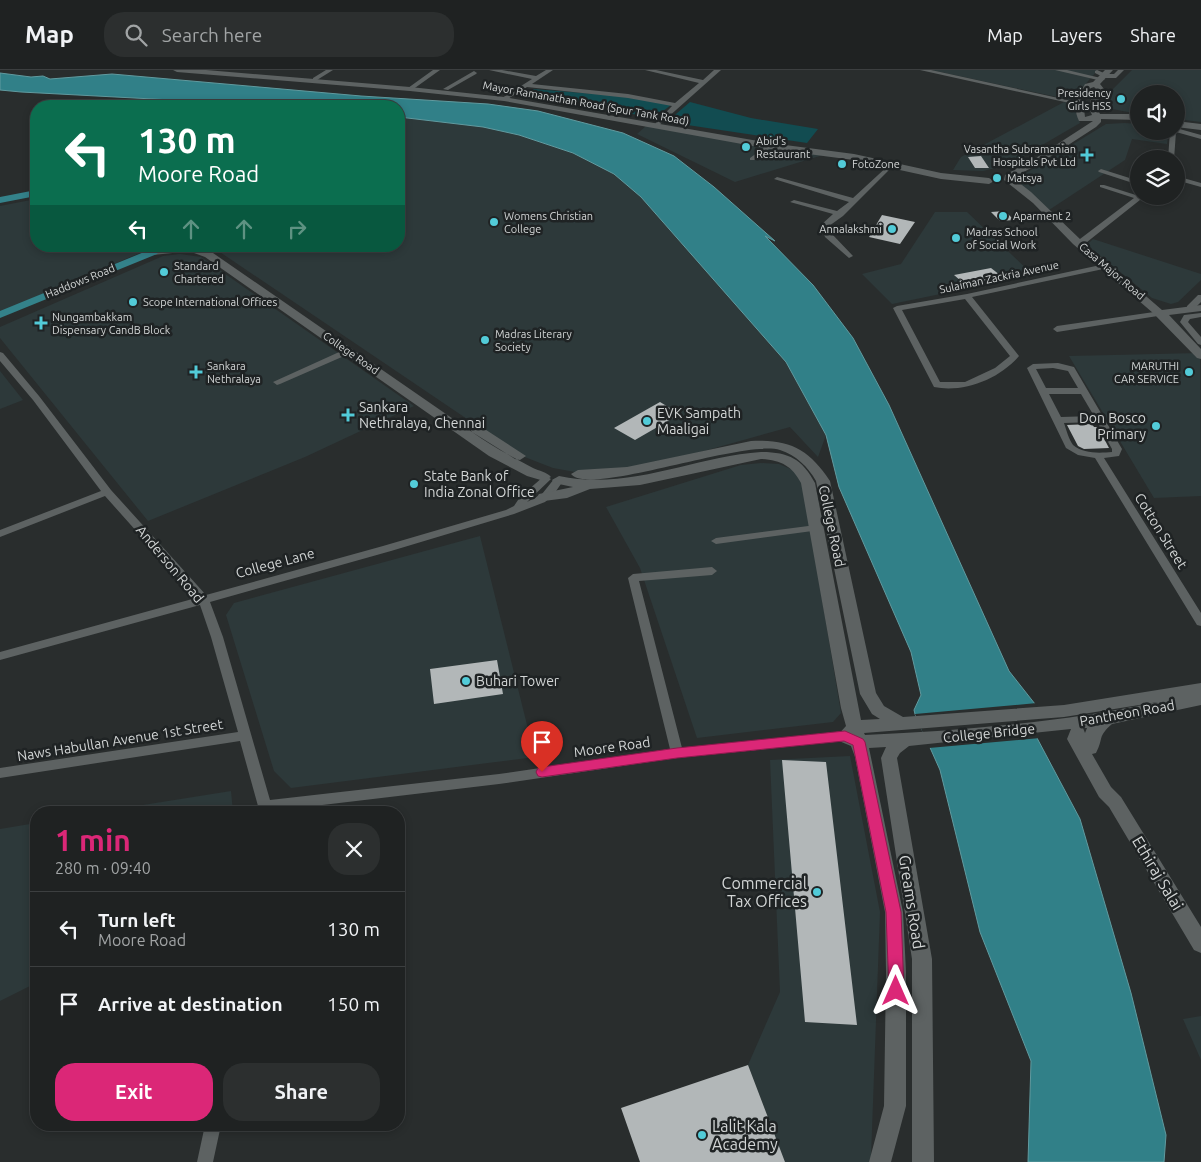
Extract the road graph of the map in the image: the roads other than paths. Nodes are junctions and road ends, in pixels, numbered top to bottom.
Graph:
1 (177, 70) edge
2 (212, 70) edge
3 (330, 70) edge
4 (437, 70) edge
5 (492, 70) edge
6 (537, 70) edge
7 (547, 70) edge
8 (648, 70) edge
9 (718, 70) edge
10 (923, 70) edge
11 (1058, 70) edge
12 (1096, 70) edge
13 (1121, 70) edge
14 (474, 73) dead end
15 (529, 76) junction
16 (1103, 77) edge
17 (538, 78) junction
18 (315, 79) junction
19 (704, 82) junction
20 (527, 86) junction
21 (411, 87) junction
22 (446, 89) junction
23 (507, 97) junction
24 (1078, 104) junction
25 (676, 105) junction
26 (1092, 106) junction
27 (1130, 117) edge
28 (1082, 118) junction
29 (1099, 118) junction
30 (1130, 120) edge
31 (658, 124) junction
32 (1185, 125) edge
33 (1201, 127) edge
34 (1185, 133) edge
35 (1201, 137) edge
36 (770, 146) junction
37 (752, 159) dead end
38 (890, 166) junction
39 (1101, 171) dead end
40 (998, 178) junction
41 (776, 179) dead end
42 (1130, 180) edge
43 (1185, 181) edge
44 (1102, 186) dead end
45 (1201, 186) edge
46 (30, 193) edge
47 (1130, 194) edge
48 (1029, 196) junction
49 (0, 200) edge
50 (854, 201) junction
51 (794, 202) dead end
52 (1130, 205) edge
53 (840, 214) junction
54 (1079, 244) junction
55 (149, 252) edge
56 (202, 252) edge
57 (211, 252) edge
58 (849, 256) dead end
59 (1104, 266) junction
60 (966, 296) junction
61 (1201, 297) edge
62 (1192, 308) edge
63 (1158, 310) junction
64 (0, 315) edge
65 (1201, 315) edge
66 (1171, 324) junction
67 (1057, 328) dead end
68 (348, 351) junction
69 (1200, 351) edge
70 (0, 354) edge
71 (277, 382) dead end
72 (1043, 391) junction
73 (1083, 391) junction
74 (1099, 419) junction
75 (1058, 420) junction
76 (1098, 456) junction
77 (553, 477) junction
78 (588, 485) junction
79 (107, 492) junction
80 (544, 497) junction
81 (518, 508) junction
82 (816, 528) junction
83 (0, 534) edge
84 (716, 541) dead end
85 (712, 572) dead end
86 (202, 599) junction
87 (1201, 622) edge
88 (0, 656) edge
89 (1201, 689) edge
90 (1201, 700) edge
91 (1049, 719) junction
92 (1107, 719) junction
93 (1071, 722) junction
94 (903, 732) junction
95 (853, 735) junction
96 (244, 736) junction
97 (1090, 748) junction
98 (677, 753) junction
99 (0, 773) edge
100 (1115, 802) junction
101 (264, 806) edge
102 (288, 806) edge
103 (1201, 944) edge
104 (212, 1131) edge
105 (205, 1162) edge
106 (880, 1162) edge
107 (923, 1162) edge

1 - 21 main road, Mayor Ramanathan Road (Spur Tank Road)
2 - 18 main road, Mayor Ramanathan Road (Spur Tank Road)
3 - 18 street
4 - 21 street
5 - 15 street
6 - 15 street
7 - 17 street
8 - 19 street
9 - 19 street
10 - 24 street
11 - 16 street
12 - 16 street
13 - 16 street
14 - 22 street
15 - 17 street
16 - 24 main road
16 - 26 main road
17 - 20 street
18 - 21 main road, Mayor Ramanathan Road (Spur Tank Road)
19 - 25 street
20 - 23 street
20 - 25 street
21 - 22 main road, Mayor Ramanathan Road (Spur Tank Road)
21 - 23 main road, Mayor Ramanathan Road (Spur Tank Road)
22 - 23 main road, Mayor Ramanathan Road (Spur Tank Road)
23 - 31 main road, Mayor Ramanathan Road (Spur Tank Road)
23 - 36 main road, Mayor Ramanathan Road (Spur Tank Road)
24 - 26 street
24 - 28 main road
25 - 31 street
26 - 29 main road
27 - 29 main road
28 - 29 main road
28 - 40 main road
29 - 30 main road
29 - 40 main road
31 - 40 main road, Mayor Ramanathan Road (Spur Tank Road)
32 - 33 main road
34 - 35 street
36 - 37 street
36 - 38 main road, Mayor Ramanathan Road (Spur Tank Road)
38 - 40 main road, Mayor Ramanathan Road (Spur Tank Road)
38 - 50 street
39 - 42 street
40 - 48 main road
40 - 48 main road, Casa Major Road
41 - 50 street
43 - 45 street
44 - 47 street
46 - 49 main road
48 - 54 main road, Casa Major Road
50 - 53 street
51 - 53 street
52 - 54 street
53 - 58 street
54 - 59 main road, Casa Major Road
55 - 64 main road, Haddows Road
56 - 68 main road, College Road
57 - 77 main road, College Road
59 - 60 street, Sulaiman Zackria Avenue
59 - 63 main road, Casa Major Road
60 - 60 street, Sulaiman Zackria Avenue
61 - 62 street
62 - 63 main road
62 - 66 main road
63 - 66 main road, Casa Major Road
63 - 67 street
65 - 69 street
66 - 69 main road, Casa Major Road
68 - 71 street
68 - 77 main road, College Road
70 - 79 street, Anderson Road
72 - 73 street
72 - 73 street
72 - 75 street
73 - 74 street
74 - 75 street
74 - 76 street
75 - 76 street
76 - 87 street, Cotton Street
77 - 78 main road, College Road
77 - 80 street
77 - 81 street
77 - 94 main road, College Road
78 - 80 main road
78 - 82 main road, College Road
79 - 83 street
79 - 86 street, Anderson Road
80 - 81 street, College Lane
81 - 86 street, College Lane
82 - 84 street
82 - 95 main road, College Road
85 - 98 street
86 - 88 street, College Lane
86 - 96 street, Anderson Road
89 - 93 main road
90 - 92 main road, Pantheon Road
91 - 93 main road, Pantheon Road
91 - 94 main road, College Bridge
91 - 94 main road, College Bridge
92 - 93 main road, Pantheon Road
92 - 97 main road
93 - 97 main road, Ethiraj Salai
93 - 100 main road, Ethiraj Salai
94 - 95 main road
94 - 107 main road, Greams Road
95 - 98 street, Moore Road
95 - 106 main road, Greams Road
96 - 99 street, Naws Habullan Avenue 1st Street
96 - 101 street, Anderson Road
97 - 100 main road, Ethiraj Salai
98 - 102 street, Moore Road
100 - 103 main road, Ethiraj Salai
104 - 105 street

